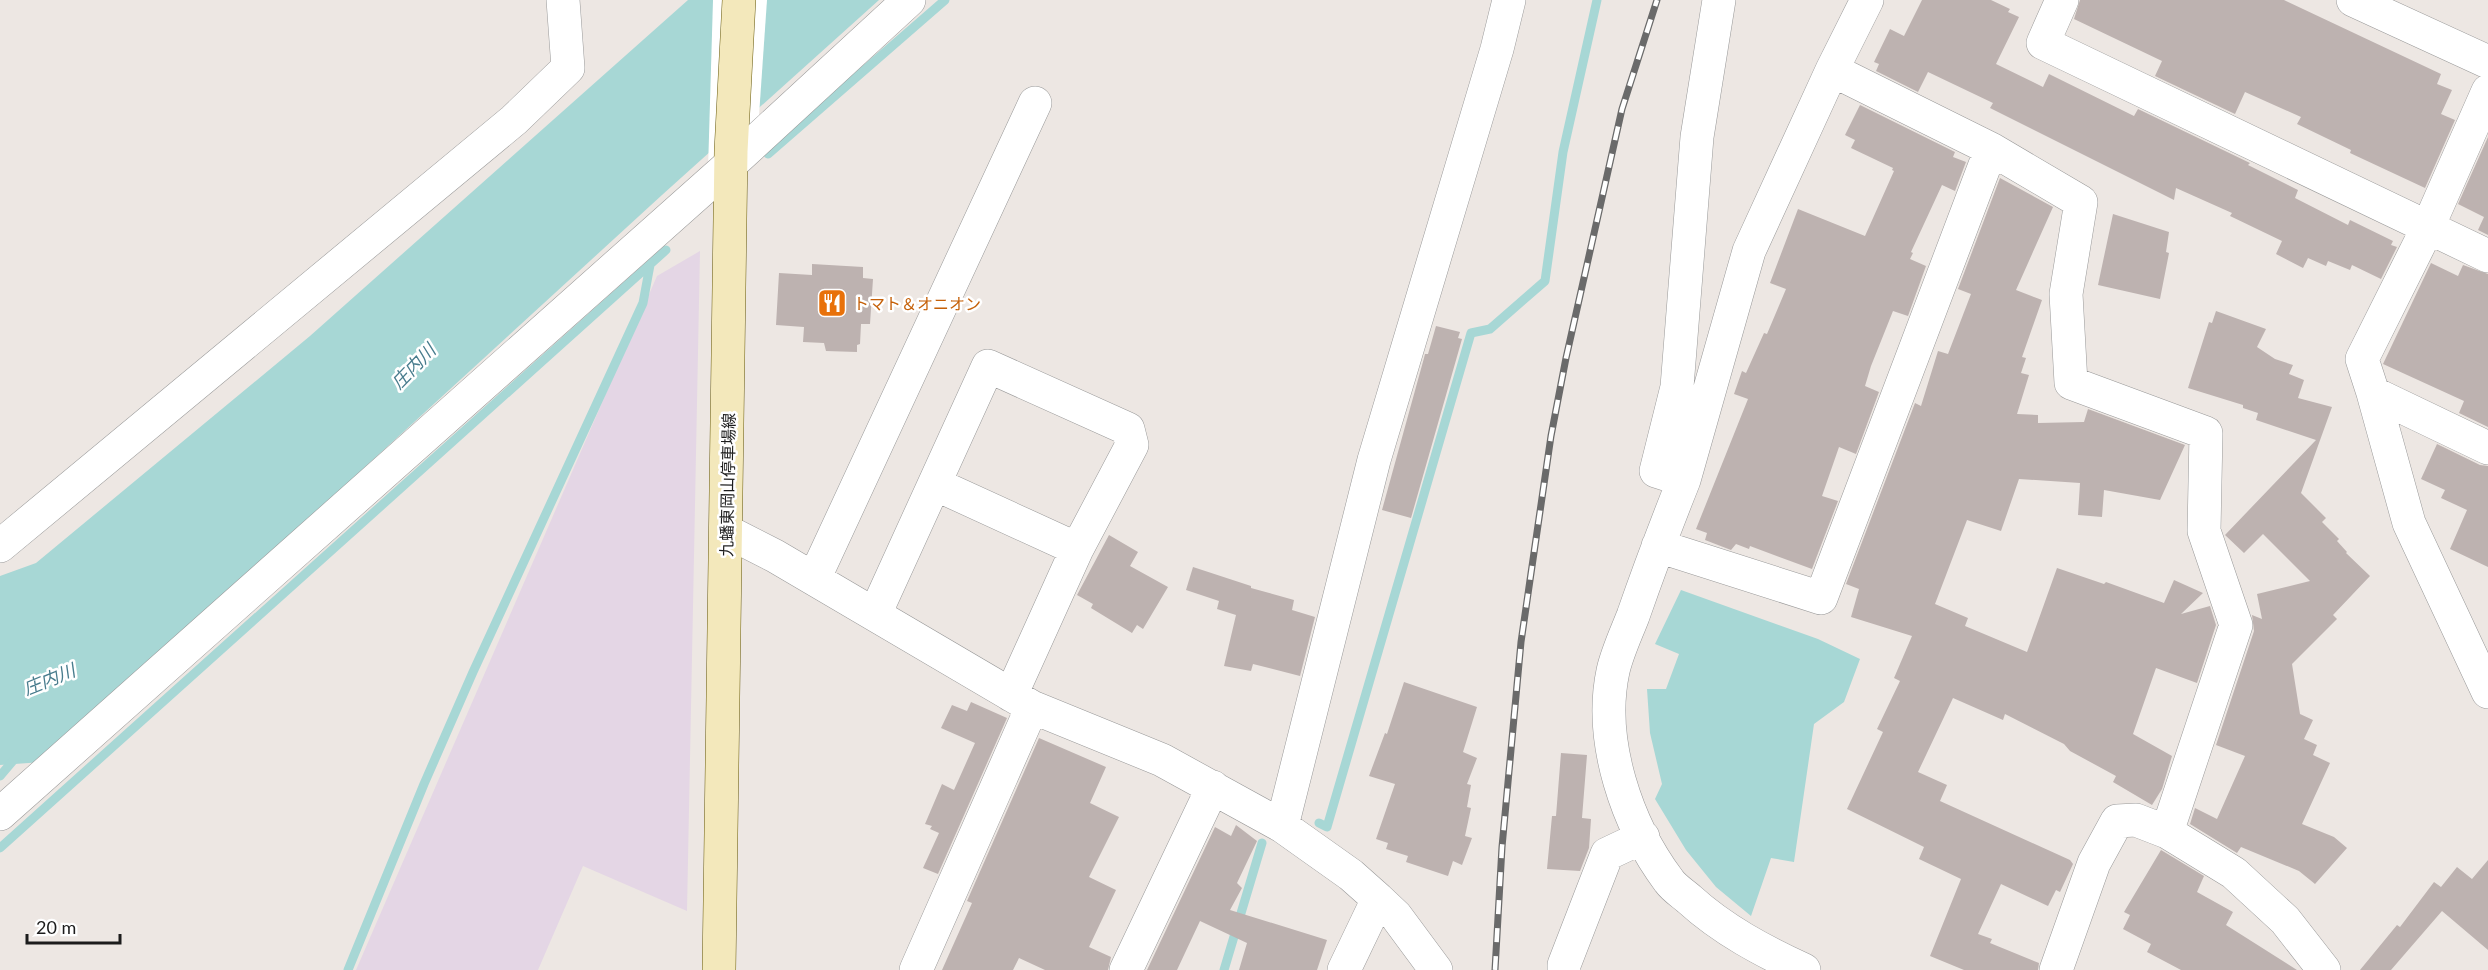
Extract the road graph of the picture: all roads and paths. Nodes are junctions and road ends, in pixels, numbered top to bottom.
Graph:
1 (563, 0) edge
2 (739, 0) edge
3 (909, 0) edge
4 (1509, 0) edge
5 (1719, 0) edge
6 (1867, 0) edge
7 (2062, 0) edge
8 (2353, 0) edge
9 (2488, 62) edge
10 (1832, 70) junction
11 (2488, 91) edge
12 (1035, 103) dead end
13 (1991, 149) junction
14 (732, 157) junction
15 (2428, 227) junction
16 (2488, 256) edge
17 (2373, 393) junction
18 (2488, 448) edge
19 (1684, 480) junction
20 (935, 484) junction
21 (726, 531) junction
22 (0, 546) edge
23 (1658, 546) junction
24 (1077, 549) junction
25 (814, 579) junction
26 (875, 615) junction
27 (2488, 692) edge
28 (1022, 701) junction
29 (1214, 787) junction
30 (0, 814) edge
31 (1282, 826) junction
32 (2167, 832) junction
33 (1643, 837) junction
34 (1378, 898) junction
35 (719, 970) edge
36 (916, 970) edge
37 (1126, 970) edge
38 (1344, 970) edge
39 (1436, 970) edge
40 (1564, 970) edge
41 (1804, 970) edge
42 (2056, 970) edge
43 (2324, 970) edge

1 - 22 street
2 - 14 main road, 九蟠東岡山停車場線
3 - 14 street
4 - 31 street
5 - 19 street
6 - 10 street
7 - 15 street
8 - 9 street
10 - 13 street
10 - 19 street
11 - 15 street
12 - 25 street
13 - 23 street
13 - 32 street
14 - 21 main road, 九蟠東岡山停車場線
14 - 30 street
15 - 16 street
15 - 17 street
17 - 18 street
17 - 27 street
19 - 23 street
20 - 24 street
20 - 24 street
20 - 26 street
21 - 25 street
21 - 35 main road, 九蟠東岡山停車場線
23 - 33 street
24 - 28 street
25 - 26 street
26 - 28 street
28 - 29 street
28 - 36 street
29 - 31 street
29 - 37 street
31 - 34 street
32 - 42 street
32 - 43 street
33 - 40 street
33 - 41 street
34 - 38 street
34 - 39 street

